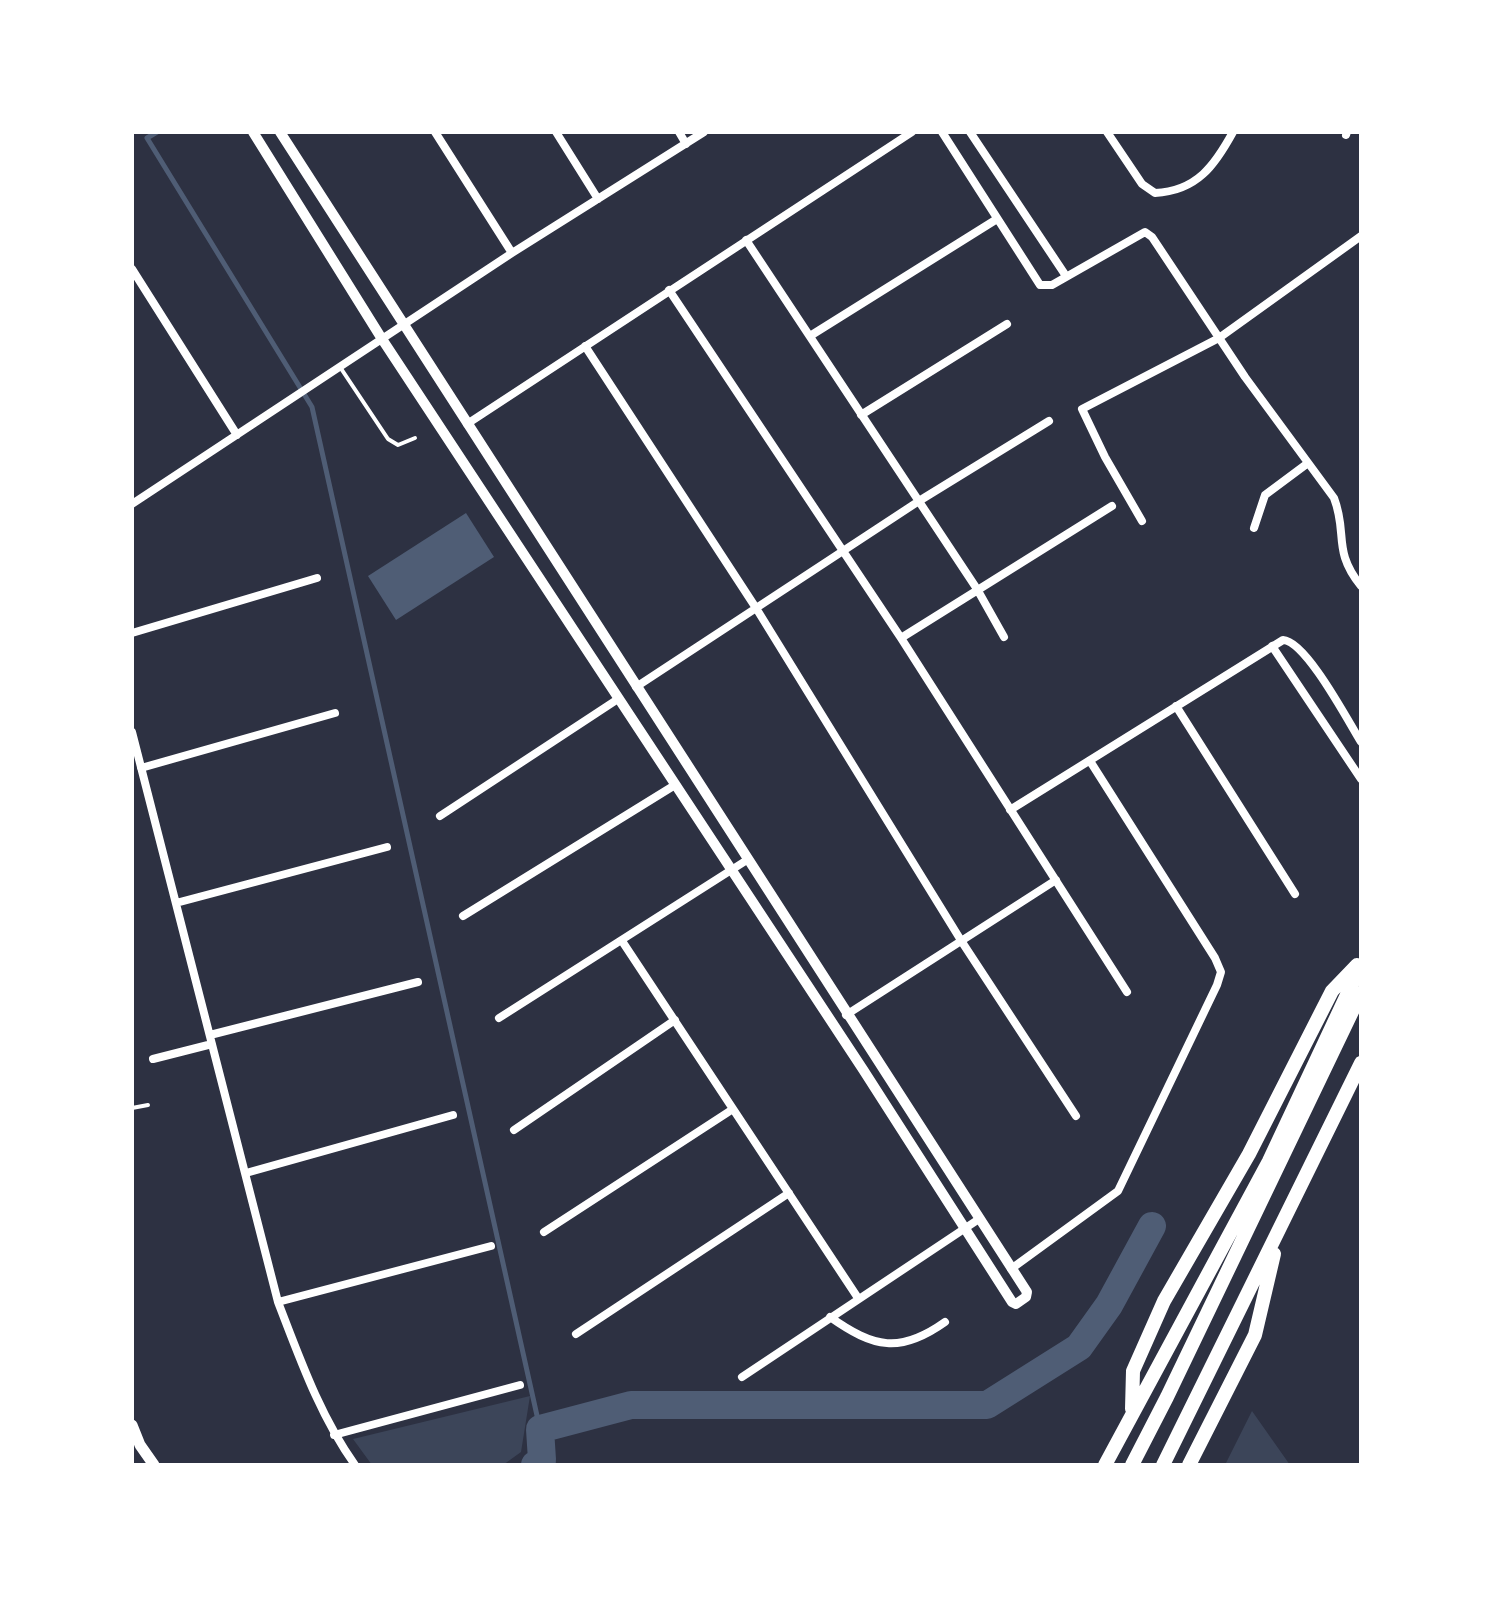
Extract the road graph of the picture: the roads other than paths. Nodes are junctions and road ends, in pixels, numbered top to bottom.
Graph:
1 (253, 132) edge
2 (280, 132) edge
3 (435, 132) edge
4 (556, 132) edge
5 (679, 132) edge
6 (704, 132) edge
7 (912, 132) edge
8 (942, 132) edge
9 (970, 132) edge
10 (1233, 132) edge
11 (1109, 133) edge
12 (686, 144) junction
13 (598, 199) junction
14 (997, 219) junction
15 (1361, 236) edge
16 (746, 240) junction
17 (512, 253) junction
18 (132, 269) edge
19 (1066, 276) junction
20 (669, 290) junction
21 (403, 324) junction
22 (1007, 324) dead end
23 (810, 336) junction
24 (1219, 338) junction
25 (382, 339) junction
26 (585, 346) junction
27 (340, 366) junction
28 (861, 415) junction
29 (1049, 421) dead end
30 (467, 424) junction
31 (237, 435) junction
32 (415, 438) dead end
33 (1308, 463) junction
34 (919, 501) junction
35 (132, 504) edge
36 (1112, 506) dead end
37 (1142, 521) dead end
38 (1254, 528) dead end
39 (843, 551) junction
40 (317, 578) dead end
41 (1361, 586) edge
42 (977, 589) junction
43 (756, 608) junction
44 (132, 633) edge
45 (1004, 637) dead end
46 (901, 638) junction
47 (1272, 646) junction
48 (636, 687) junction
49 (618, 699) junction
50 (1176, 706) junction
51 (335, 713) dead end
52 (132, 732) edge
53 (1361, 742) edge
54 (1090, 761) junction
55 (141, 768) junction
56 (1361, 779) edge
57 (675, 785) junction
58 (1010, 810) junction
59 (440, 816) dead end
60 (387, 847) dead end
61 (747, 860) junction
62 (730, 871) junction
63 (1056, 880) junction
64 (1295, 894) dead end
65 (176, 903) junction
66 (463, 916) dead end
67 (622, 941) junction
68 (962, 942) junction
69 (1361, 963) edge
70 (418, 982) dead end
71 (1127, 992) dead end
72 (1361, 993) edge
73 (846, 1015) junction
74 (499, 1018) dead end
75 (675, 1020) junction
76 (211, 1040) junction
77 (153, 1059) dead end
78 (1361, 1063) edge
79 (148, 1105) dead end
80 (132, 1108) edge
81 (733, 1109) junction
82 (453, 1115) dead end
83 (1076, 1116) dead end
84 (514, 1130) dead end
85 (246, 1173) junction
86 (789, 1193) junction
87 (979, 1219) junction
88 (965, 1228) junction
89 (1279, 1230) junction
90 (544, 1232) dead end
91 (491, 1246) dead end
92 (1011, 1269) junction
93 (858, 1298) junction
94 (278, 1302) junction
95 (830, 1317) junction
96 (945, 1322) dead end
97 (576, 1334) dead end
98 (742, 1377) dead end
99 (520, 1385) dead end
100 (1132, 1413) junction
101 (132, 1425) edge
102 (334, 1435) junction
103 (154, 1465) edge
104 (355, 1465) edge
105 (1105, 1465) edge
106 (1132, 1465) edge
107 (1163, 1465) edge
108 (1189, 1465) edge

1 - 25 street
2 - 21 street
3 - 17 street
4 - 13 street
5 - 12 street
6 - 12 street
7 - 16 street
8 - 14 street
9 - 19 street
10 - 11 street
12 - 13 street
13 - 17 street
14 - 19 street
14 - 23 street
15 - 24 street
16 - 20 street
16 - 23 street
17 - 21 street
18 - 31 street
19 - 24 street
20 - 26 street
20 - 39 street
21 - 25 street
21 - 30 street
22 - 28 street
23 - 28 street
24 - 33 street
24 - 37 street
25 - 27 street
25 - 49 street
26 - 30 street
26 - 43 street
27 - 31 street
27 - 32 lane
28 - 34 street
29 - 34 street
30 - 48 street
31 - 35 street
33 - 38 street
33 - 41 street
34 - 39 street
34 - 42 street
36 - 42 street
39 - 43 street
39 - 46 street
40 - 44 street
42 - 45 street
42 - 46 street
43 - 48 street
43 - 68 street
46 - 58 street
47 - 50 street
47 - 53 street
47 - 56 street
48 - 61 street
49 - 57 street
49 - 59 street
50 - 54 street
50 - 64 street
51 - 55 street
52 - 55 street
54 - 58 street
54 - 92 street
55 - 65 street
57 - 62 street
57 - 66 street
58 - 63 street
60 - 65 street
61 - 62 street
61 - 73 street
62 - 67 street
62 - 88 street
63 - 68 street
63 - 71 street
65 - 76 street
67 - 74 street
67 - 75 street
68 - 73 street
68 - 83 street
69 - 100 highway
69 - 100 highway
70 - 76 street
72 - 106 highway
73 - 87 street
75 - 81 street
75 - 84 street
76 - 77 street
76 - 85 street
78 - 89 highway
79 - 80 lane
81 - 86 street
81 - 90 street
82 - 85 street
85 - 94 street
86 - 93 street
86 - 97 street
87 - 88 street
87 - 92 street
88 - 92 street
88 - 93 street
89 - 107 highway
89 - 108 highway
91 - 94 street
93 - 95 street
94 - 102 street
95 - 96 street
95 - 98 street
99 - 102 street
100 - 105 highway
101 - 103 main road
102 - 104 street

